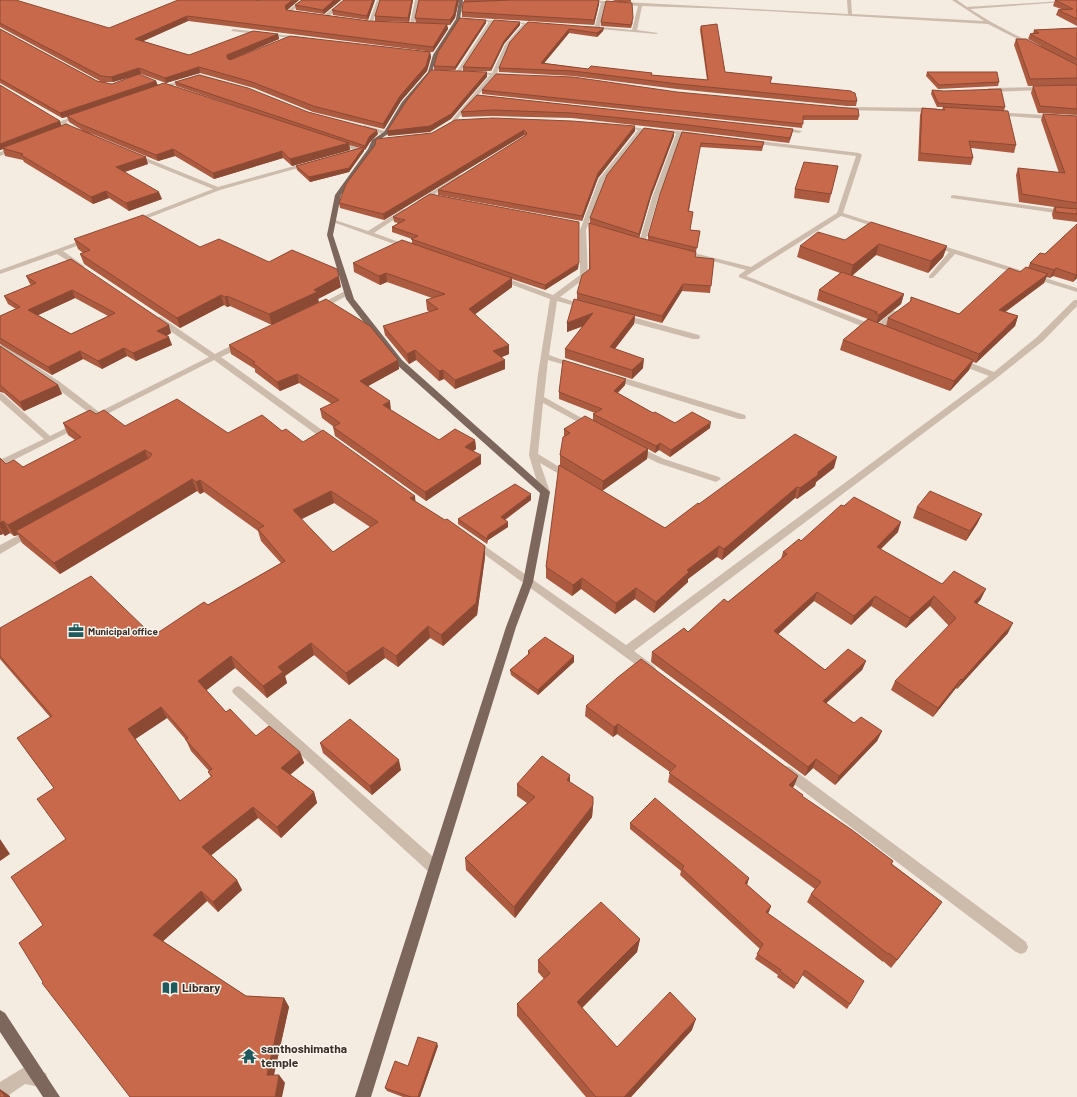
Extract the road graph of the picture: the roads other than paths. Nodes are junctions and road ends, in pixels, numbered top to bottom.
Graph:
1 (304, 0) edge
2 (346, 0) edge
3 (379, 0) edge
4 (417, 0) edge
5 (598, 0) edge
6 (710, 0) edge
7 (849, 0) edge
8 (954, 0) edge
9 (1077, 0) edge
10 (584, 1) edge
11 (604, 2) junction
12 (463, 3) edge
13 (640, 5) junction
14 (706, 7) junction
15 (965, 8) junction
16 (302, 14) edge
17 (850, 15) junction
18 (317, 16) edge
19 (325, 17) junction
20 (332, 18) edge
21 (371, 21) junction
22 (492, 21) junction
23 (362, 22) edge
24 (378, 22) edge
25 (526, 23) junction
26 (534, 23) edge
27 (988, 23) junction
28 (405, 24) edge
29 (412, 24) junction
30 (452, 24) junction
31 (419, 25) edge
32 (581, 27) edge
33 (597, 28) junction
34 (233, 30) edge
35 (634, 32) junction
36 (656, 33) dead end
37 (291, 37) junction
38 (306, 39) edge
39 (278, 43) edge
40 (1036, 48) edge
41 (450, 73) edge
42 (457, 73) junction
43 (494, 74) junction
44 (518, 75) edge
45 (159, 84) edge
46 (165, 86) junction
47 (236, 86) edge
48 (1054, 88) edge
49 (172, 89) edge
50 (986, 90) edge
51 (150, 91) edge
52 (476, 96) junction
53 (483, 97) edge
54 (839, 109) edge
55 (944, 111) edge
56 (90, 112) edge
57 (991, 114) edge
58 (56, 119) edge
59 (1077, 119) edge
60 (462, 121) edge
61 (356, 125) edge
62 (611, 126) edge
63 (72, 128) junction
64 (642, 129) junction
65 (776, 129) edge
66 (62, 130) edge
67 (650, 130) edge
68 (657, 130) edge
69 (799, 131) edge
70 (679, 133) junction
71 (387, 136) junction
72 (700, 136) edge
73 (331, 141) edge
74 (744, 141) edge
75 (21, 146) edge
76 (369, 147) junction
77 (131, 153) edge
78 (0, 154) edge
79 (346, 154) edge
80 (316, 162) edge
81 (469, 171) edge
82 (218, 189) junction
83 (429, 195) junction
84 (953, 197) dead end
85 (441, 199) edge
86 (416, 203) edge
87 (409, 208) edge
88 (840, 214) junction
89 (1077, 214) edge
90 (333, 221) junction
91 (131, 223) edge
92 (577, 223) edge
93 (585, 225) junction
94 (592, 227) edge
95 (886, 229) edge
96 (369, 233) junction
97 (95, 237) edge
98 (634, 240) edge
99 (923, 241) edge
100 (642, 243) junction
101 (649, 244) edge
102 (414, 248) edge
103 (671, 250) edge
104 (58, 251) junction
105 (954, 251) junction
106 (753, 268) junction
107 (0, 272) edge
108 (91, 273) edge
109 (495, 277) edge
110 (931, 277) edge
111 (1077, 290) edge
112 (348, 293) junction
113 (554, 298) junction
114 (1077, 302) edge
115 (904, 306) edge
116 (591, 308) edge
117 (313, 310) edge
118 (150, 313) edge
119 (614, 315) edge
120 (696, 337) dead end
121 (250, 340) edge
122 (0, 347) edge
123 (545, 356) junction
124 (215, 357) junction
125 (951, 358) edge
126 (583, 368) edge
127 (606, 375) edge
128 (995, 375) junction
129 (0, 396) edge
130 (539, 398) junction
131 (98, 415) junction
132 (742, 417) dead end
133 (600, 430) edge
134 (49, 440) junction
135 (336, 444) edge
136 (627, 444) edge
137 (533, 455) junction
138 (0, 464) edge
139 (716, 478) dead end
140 (579, 483) edge
141 (545, 492) junction
142 (41, 527) edge
143 (470, 541) edge
144 (0, 550) edge
145 (528, 582) junction
146 (626, 650) junction
147 (658, 674) edge
148 (238, 691) dead end
149 (779, 765) edge
150 (435, 868) junction
151 (1021, 947) dead end
152 (0, 1018) edge
153 (40, 1079) junction
154 (0, 1091) edge
155 (52, 1097) edge
156 (363, 1097) edge

1 - 16 street
2 - 19 street
3 - 21 street
4 - 29 street
5 - 10 street
5 - 11 street
6 - 14 street
7 - 17 street
8 - 15 street
9 - 15 street
11 - 13 street
11 - 33 street
12 - 30 main road
13 - 14 street
13 - 35 street
14 - 17 street
15 - 27 street
17 - 27 street
18 - 19 street
19 - 20 street
21 - 23 street
21 - 24 street
22 - 25 street
22 - 30 street
22 - 42 street
25 - 26 street
25 - 43 street
27 - 40 street
28 - 29 street
29 - 31 street
30 - 71 main road
32 - 33 street
33 - 35 street
34 - 37 street
35 - 36 street
37 - 38 street
37 - 39 street
41 - 42 street
42 - 43 street
43 - 44 street
43 - 52 street
45 - 46 street
46 - 47 street
46 - 49 street
46 - 51 street
48 - 50 street
52 - 53 street
52 - 60 street
54 - 55 street
56 - 63 street
57 - 59 street
58 - 63 street
61 - 71 street
62 - 64 street
63 - 66 street
64 - 67 street
64 - 93 street
65 - 69 street
68 - 70 street
70 - 72 street
70 - 100 street
71 - 76 main road
73 - 76 street
74 - 88 street
75 - 78 street
76 - 79 street
76 - 90 main road
77 - 82 street
80 - 82 street
81 - 83 street
82 - 91 street
83 - 85 street
83 - 86 street
84 - 89 street
87 - 96 street
88 - 95 street
88 - 106 street
90 - 96 street
90 - 112 main road
92 - 93 street
93 - 94 street
93 - 113 street
96 - 102 street
97 - 104 street
98 - 100 street
99 - 105 street
100 - 101 street
103 - 106 street
104 - 107 street
104 - 108 street
105 - 110 street
105 - 111 street
106 - 115 street
109 - 113 street
112 - 117 street
112 - 141 main road
113 - 116 street
113 - 123 street
114 - 128 street
118 - 124 street
119 - 120 street
121 - 124 street
122 - 131 street
123 - 126 street
123 - 130 street
124 - 131 street
124 - 135 street
125 - 128 street
127 - 132 street
128 - 146 street
129 - 134 street
130 - 133 street
130 - 137 street
131 - 134 street
134 - 138 street
136 - 139 street
137 - 140 street
137 - 141 street
141 - 145 main road
142 - 144 street
143 - 145 street
145 - 146 street
145 - 150 main road
146 - 147 street
148 - 150 street
149 - 151 street
150 - 156 main road
152 - 153 main road
153 - 154 street
153 - 155 main road

